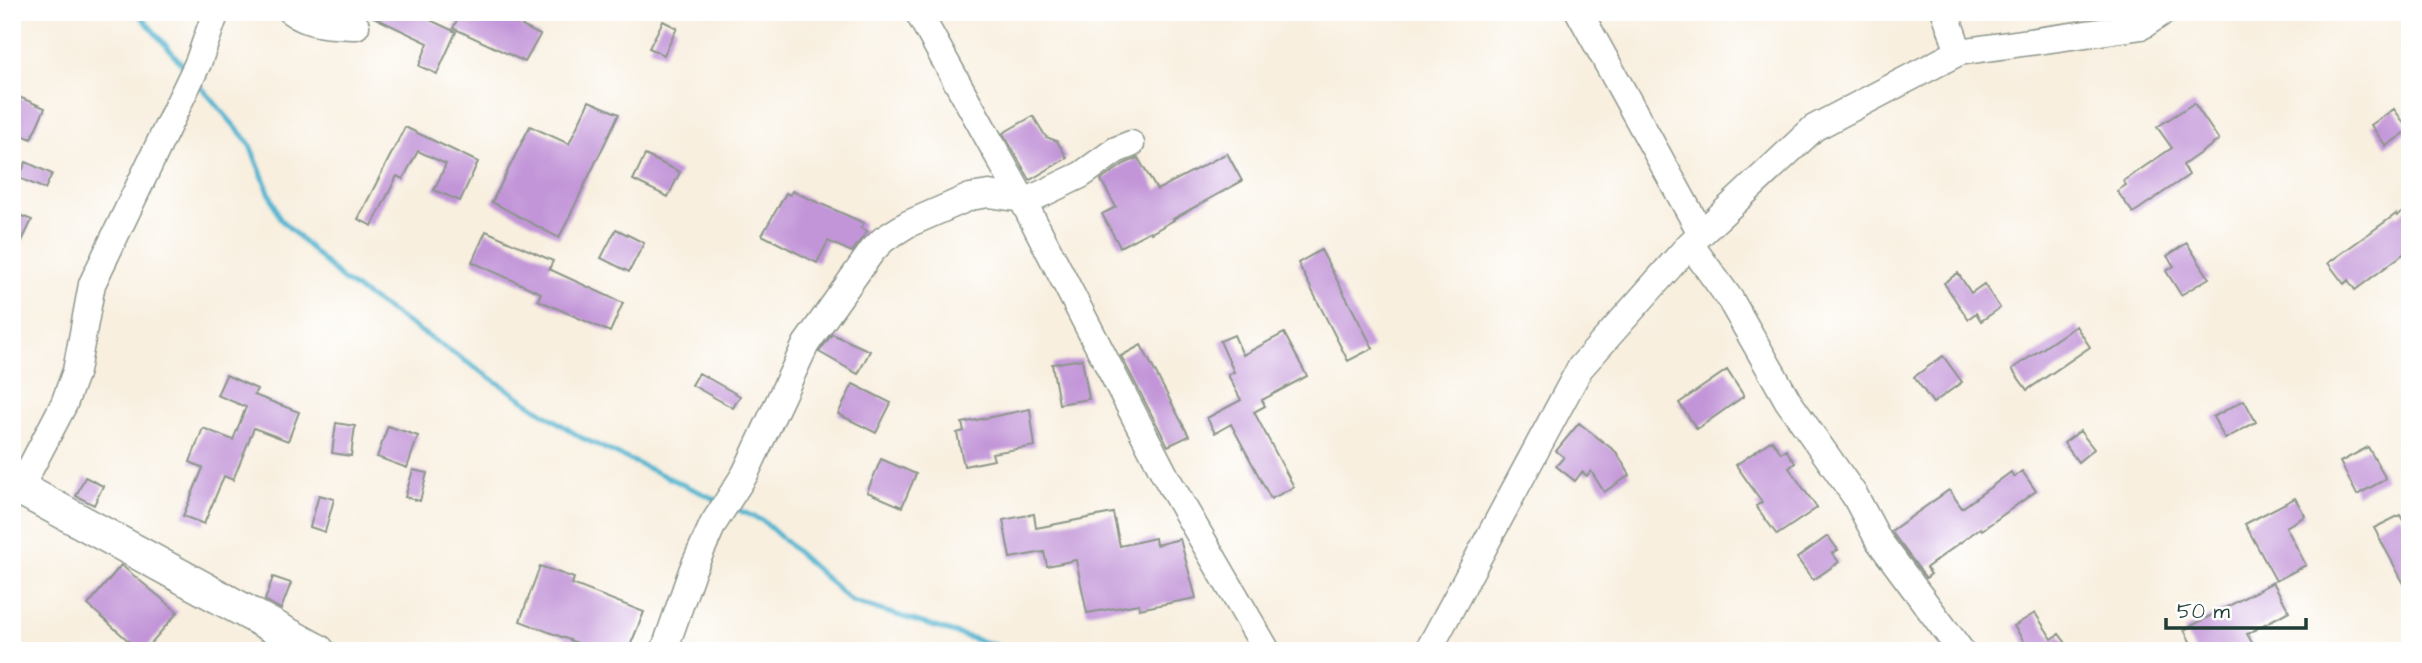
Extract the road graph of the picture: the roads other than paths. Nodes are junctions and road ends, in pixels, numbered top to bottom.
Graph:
1 (216, 12) edge
2 (292, 12) edge
3 (918, 12) edge
4 (1579, 12) edge
5 (1945, 12) edge
6 (2163, 12) edge
7 (2119, 20) edge
8 (356, 26) dead end
9 (1959, 52) junction
10 (1131, 144) dead end
11 (1023, 199) junction
12 (1695, 238) junction
13 (16, 486) edge
14 (318, 651) edge
15 (664, 651) edge
16 (1266, 651) edge
17 (1428, 651) edge
18 (1961, 651) edge

1 - 13 street
2 - 8 street
3 - 11 street
4 - 12 street
5 - 9 street
6 - 7 street
7 - 9 street
9 - 12 street
10 - 11 street
11 - 15 street
11 - 16 street
12 - 17 street
12 - 18 street
13 - 14 main road

